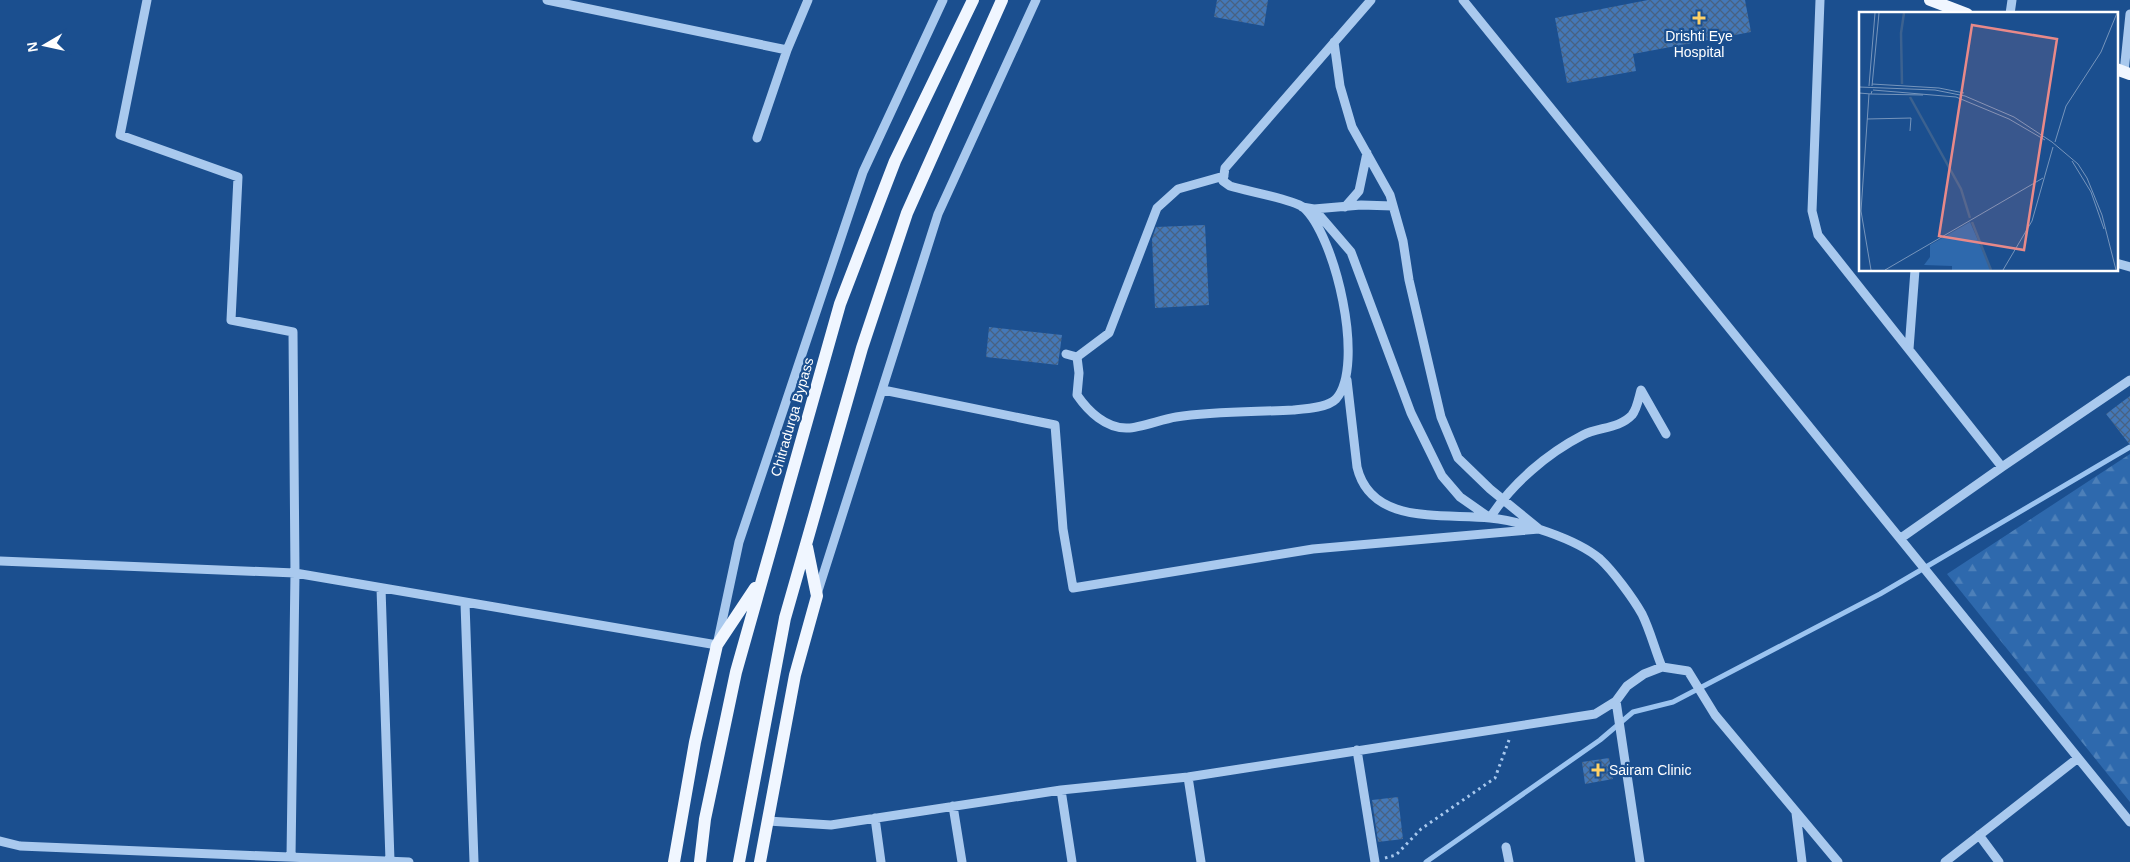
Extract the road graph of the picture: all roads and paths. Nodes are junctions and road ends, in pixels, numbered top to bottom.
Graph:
1 (148, 0) edge
2 (547, 0) edge
3 (808, 0) edge
4 (943, 0) edge
5 (973, 0) edge
6 (1002, 0) edge
7 (1036, 0) edge
8 (1371, 0) edge
9 (1463, 0) edge
10 (1820, 0) edge
11 (1934, 5) edge
12 (1960, 12) edge
13 (2130, 14) edge
14 (1334, 42) junction
15 (787, 50) junction
16 (2123, 72) edge
17 (757, 138) dead end
18 (1367, 153) junction
19 (1224, 176) junction
20 (1393, 206) junction
21 (1302, 207) junction
22 (1345, 207) junction
23 (1314, 209) junction
24 (1916, 271) edge
25 (1909, 349) junction
26 (1066, 354) dead end
27 (1077, 357) junction
28 (1346, 376) junction
29 (2130, 380) edge
30 (883, 390) junction
31 (1666, 434) dead end
32 (2002, 467) junction
33 (1502, 499) junction
34 (1490, 518) junction
35 (1539, 529) junction
36 (1900, 538) junction
37 (807, 544) junction
38 (0, 561) edge
39 (295, 574) junction
40 (762, 578) junction
41 (381, 588) junction
42 (816, 596) junction
43 (465, 603) junction
44 (717, 646) junction
45 (1662, 667) junction
46 (1616, 701) junction
47 (1517, 725) junction
48 (1357, 750) junction
49 (2078, 758) junction
50 (1188, 777) junction
51 (1061, 790) junction
52 (953, 806) junction
53 (1795, 811) junction
54 (875, 818) junction
55 (768, 821) junction
56 (2130, 822) edge
57 (1979, 835) junction
58 (0, 841) edge
59 (1506, 847) dead end
60 (291, 857) junction
61 (390, 861) edge
62 (1375, 861) edge
63 (409, 862) edge
64 (474, 862) edge
65 (674, 862) edge
66 (700, 862) edge
67 (739, 862) edge
68 (760, 862) edge
69 (881, 862) edge
70 (962, 862) edge
71 (1072, 862) edge
72 (1201, 862) edge
73 (1509, 862) edge
74 (1640, 862) edge
75 (1802, 862) edge
76 (1838, 862) edge
77 (1945, 862) edge
78 (1999, 862) edge

1 - 39 street
2 - 15 street
3 - 15 street
4 - 44 street
5 - 40 main road, Chitradurga Bypass
6 - 37 main road
7 - 30 street
8 - 14 street
9 - 36 street
10 - 25 street
11 - 12 main road
13 - 16 street
14 - 18 street
14 - 19 street
15 - 17 street
18 - 20 street
18 - 22 street
19 - 21 street
19 - 27 street
20 - 22 street
20 - 33 street
21 - 23 street
21 - 28 street
22 - 23 street
23 - 34 street
24 - 25 street
25 - 32 street
26 - 27 street
27 - 28 street
28 - 34 street
29 - 32 street
30 - 35 street
30 - 42 street
31 - 33 street
32 - 36 street
33 - 34 street
33 - 35 street
34 - 35 street
35 - 45 street
36 - 49 street
37 - 42 main road
37 - 67 main road
38 - 39 street
39 - 41 street
39 - 60 street
40 - 44 main road
40 - 66 main road, Chitradurga Bypass
41 - 43 street
41 - 61 street
42 - 55 main road
43 - 44 street
43 - 64 street
44 - 65 main road
45 - 46 street
45 - 53 street
46 - 47 street
46 - 74 street
47 - 48 street
47 - 62 path
48 - 50 street
48 - 62 street
49 - 56 street
49 - 57 street
50 - 51 street
50 - 72 street
51 - 52 street
51 - 71 street
52 - 54 street
52 - 70 street
53 - 75 street
53 - 76 street
54 - 55 street
54 - 69 street
55 - 68 main road
57 - 77 street
57 - 78 street
58 - 60 street
59 - 73 street
60 - 61 street
61 - 63 street

